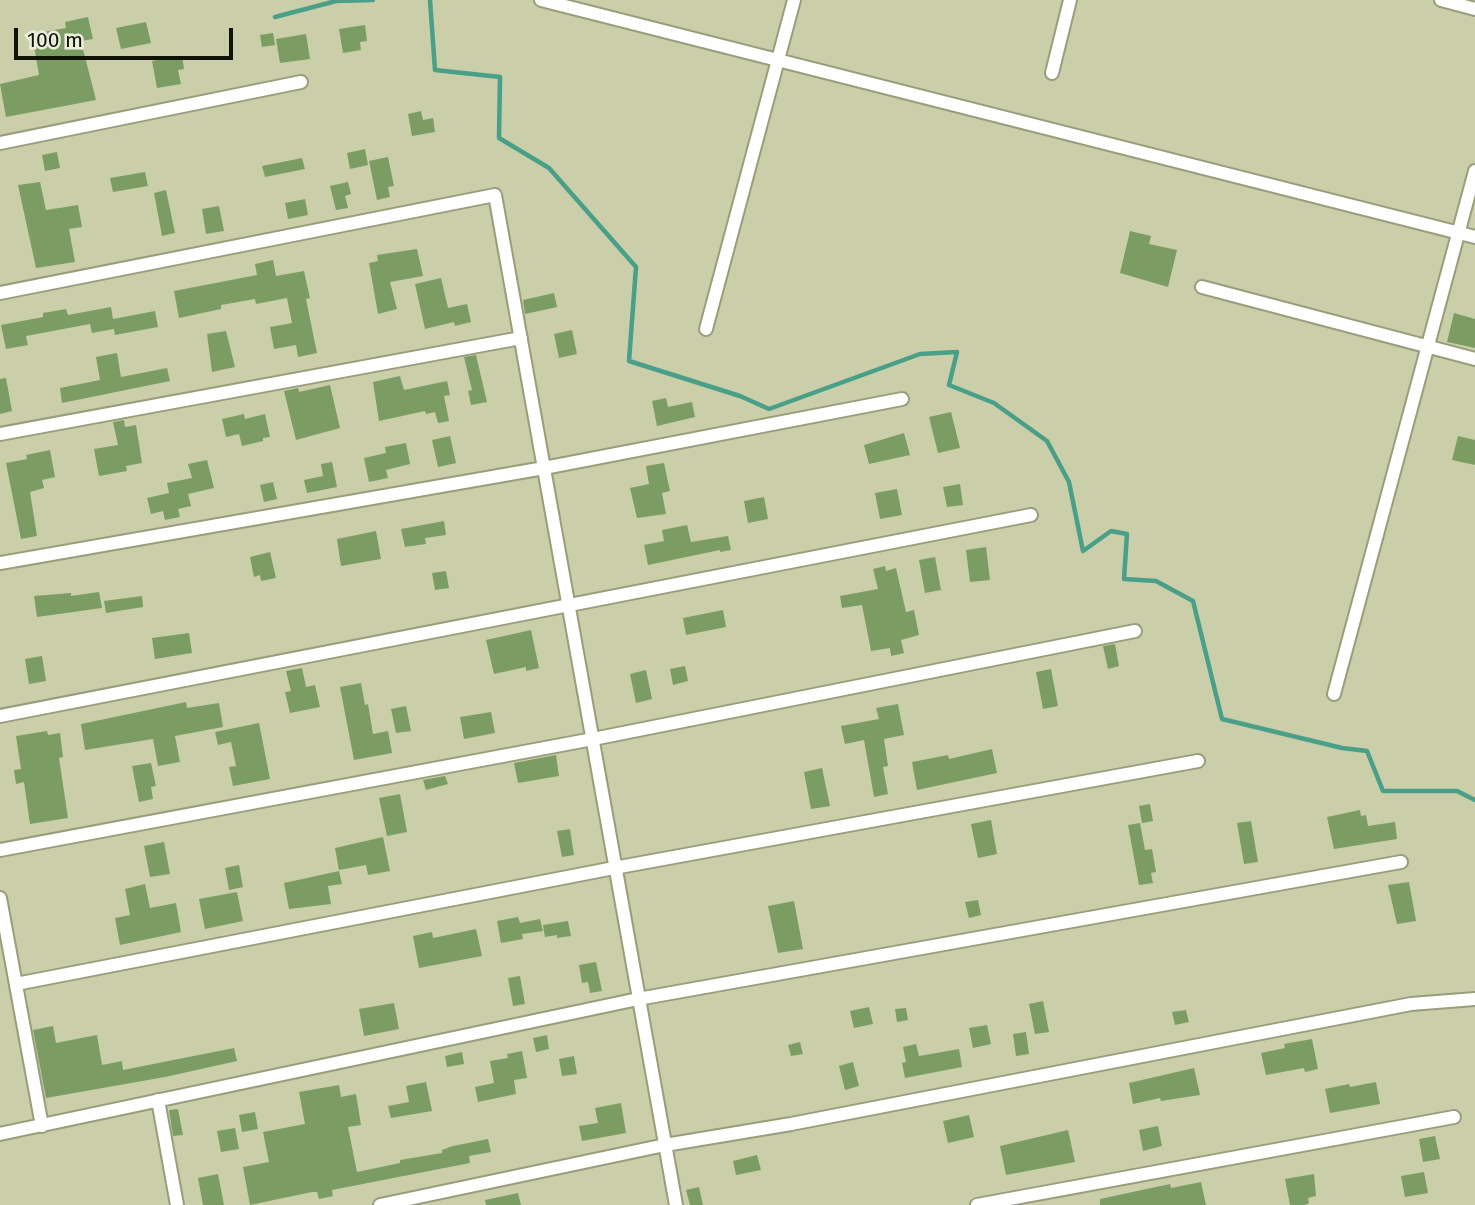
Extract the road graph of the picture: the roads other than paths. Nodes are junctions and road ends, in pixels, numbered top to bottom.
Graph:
1 (541, 0) edge
2 (794, 0) edge
3 (1070, 0) edge
4 (1441, 0) edge
5 (1475, 9) edge
6 (778, 60) junction
7 (1052, 73) dead end
8 (301, 82) dead end
9 (0, 143) edge
10 (1475, 171) edge
11 (1458, 233) junction
12 (1475, 237) edge
13 (1202, 287) dead end
14 (0, 293) edge
15 (706, 330) dead end
16 (521, 338) junction
17 (1428, 347) junction
18 (1475, 359) edge
19 (902, 399) dead end
20 (0, 434) edge
21 (544, 468) junction
22 (1031, 514) dead end
23 (0, 563) edge
24 (569, 605) junction
25 (1135, 631) dead end
26 (1334, 694) dead end
27 (0, 716) edge
28 (593, 739) junction
29 (1198, 761) dead end
30 (0, 850) edge
31 (1401, 862) dead end
32 (614, 868) junction
33 (0, 898) edge
34 (16, 984) junction
35 (638, 999) junction
36 (1475, 999) edge
37 (158, 1100) junction
38 (1454, 1117) dead end
39 (42, 1126) junction
40 (0, 1134) edge
41 (665, 1145) junction
42 (177, 1205) edge
43 (380, 1205) edge
44 (676, 1205) edge
45 (978, 1205) edge

1 - 6 street
2 - 6 street
3 - 7 street
4 - 5 street
6 - 11 street
6 - 15 street
8 - 9 street
10 - 11 street
11 - 12 street
11 - 17 street
13 - 17 street
14 - 16 street
16 - 20 street
16 - 21 street
17 - 18 street
17 - 26 street
19 - 21 street
21 - 23 street
21 - 24 street
22 - 24 street
24 - 27 street
24 - 28 street
25 - 28 street
28 - 30 street
28 - 32 street
29 - 32 street
31 - 35 street
32 - 34 street
32 - 35 street
33 - 34 street
34 - 39 street
35 - 37 street
35 - 41 street
36 - 41 street
37 - 39 street
37 - 42 street
38 - 45 street
39 - 40 street
41 - 43 street
41 - 44 street

